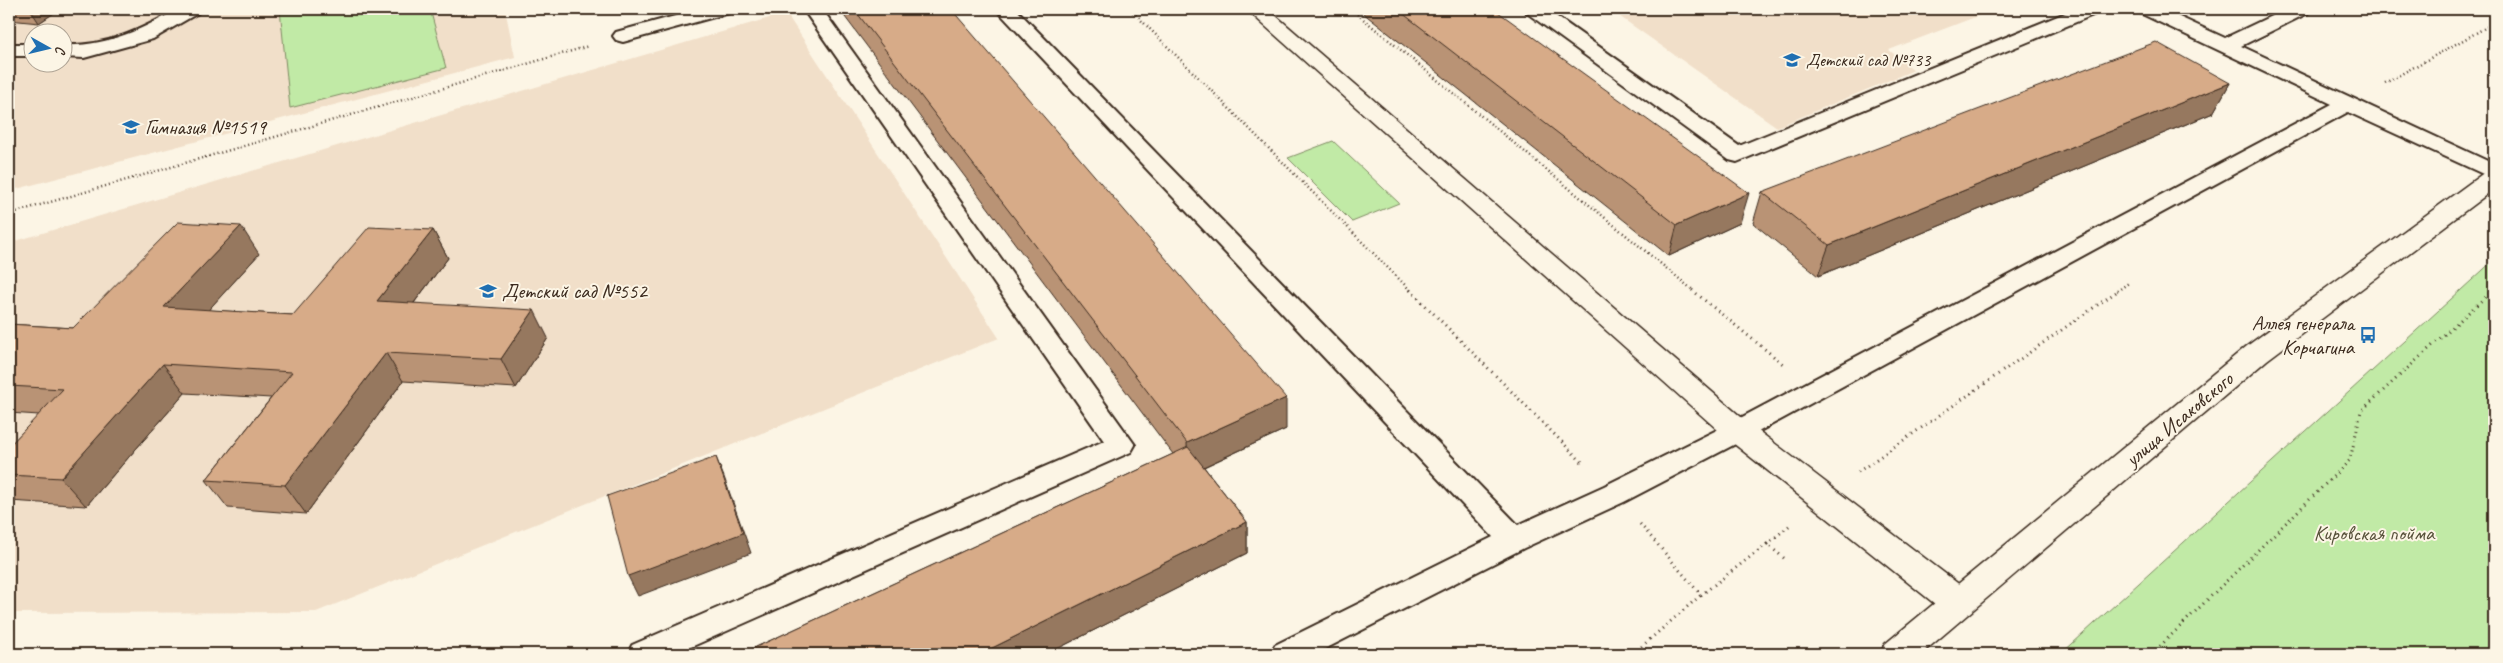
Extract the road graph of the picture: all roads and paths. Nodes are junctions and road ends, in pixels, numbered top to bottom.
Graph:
1 (192, 9) edge
2 (722, 9) edge
3 (813, 9) edge
4 (1006, 9) edge
5 (1130, 9) edge
6 (1256, 9) edge
7 (1351, 9) edge
8 (1534, 9) edge
9 (2091, 9) edge
10 (2146, 9) edge
11 (2301, 9) edge
12 (2494, 23) edge
13 (624, 36) joint
14 (2225, 46) junction
15 (9, 50) edge
16 (22, 50) edge
17 (72, 51) edge
18 (2347, 104) junction
19 (2494, 172) edge
20 (2494, 177) edge
21 (9, 214) edge
22 (2130, 282) dead end
23 (2494, 289) edge
24 (1815, 390) junction
25 (1738, 431) junction
26 (1614, 494) junction
27 (1822, 497) junction
28 (1514, 540) junction
29 (1767, 544) junction
30 (1784, 559) dead end
31 (1701, 595) junction
32 (1957, 602) junction
33 (643, 654) edge
34 (1286, 654) edge
35 (1633, 654) edge
36 (1898, 654) edge
37 (2152, 654) edge

1 - 17 lane
2 - 13 lane
3 - 33 lane
4 - 28 lane
5 - 26 path
6 - 25 street
7 - 24 path
8 - 9 lane
10 - 14 lane
11 - 14 lane
12 - 18 path
13 - 21 path
14 - 18 lane
15 - 16 lane
18 - 19 lane
18 - 24 lane
20 - 32 street, улица Исаковского
22 - 27 path
23 - 37 path
24 - 25 lane
25 - 26 lane
25 - 27 street
26 - 28 lane
26 - 31 path
27 - 29 path
27 - 32 street
28 - 34 lane
29 - 30 path
29 - 31 path
31 - 35 path
32 - 36 street, улица Исаковского

